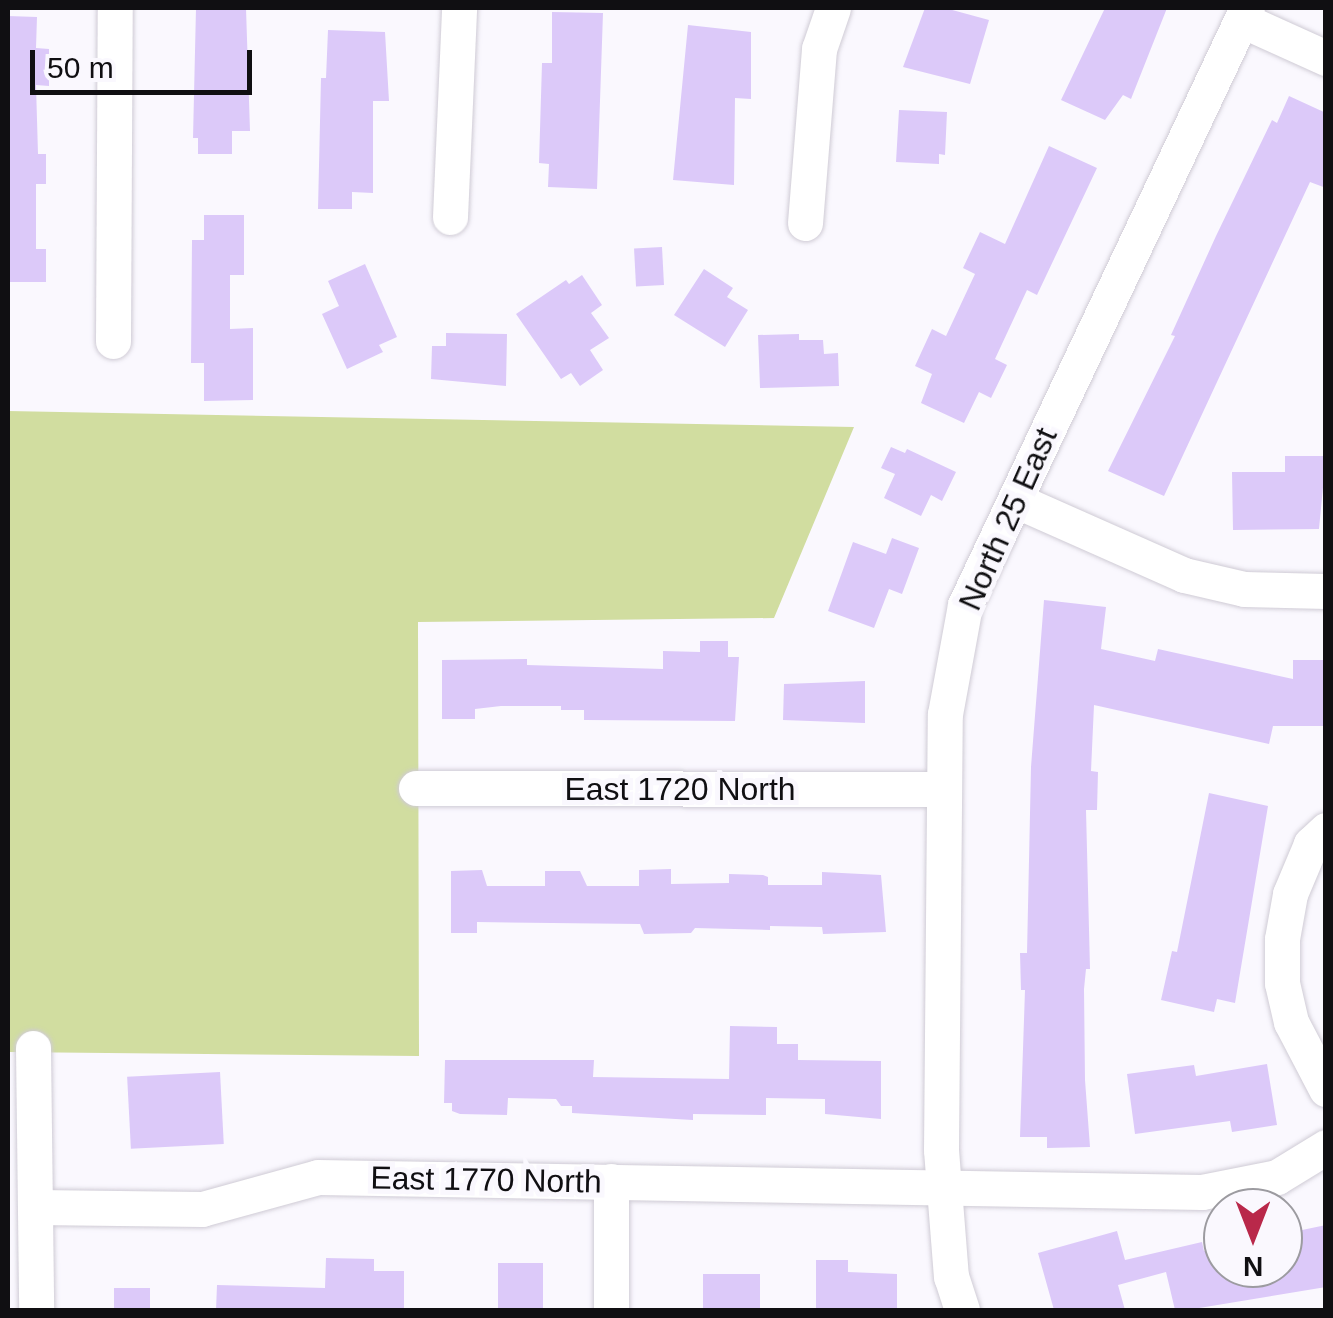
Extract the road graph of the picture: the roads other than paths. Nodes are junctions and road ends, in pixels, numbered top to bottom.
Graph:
1 (115, 8) edge
2 (459, 8) edge
3 (833, 8) edge
4 (1245, 14) edge
5 (1326, 58) edge
6 (450, 217) dead end
7 (805, 223) dead end
8 (113, 340) dead end
9 (1015, 500) junction
10 (1326, 591) edge
11 (416, 788) dead end
12 (944, 789) junction
13 (1326, 830) edge
14 (33, 1048) dead end
15 (1326, 1089) edge
16 (1326, 1147) edge
17 (612, 1182) junction
18 (941, 1186) junction
19 (35, 1208) junction
20 (36, 1310) edge
21 (611, 1310) edge
22 (962, 1310) edge

1 - 8 street
2 - 6 street
3 - 7 street
4 - 5 street
4 - 9 street, North 25 East
9 - 10 street
9 - 12 street, North 25 East
11 - 12 street, East 1720 North
12 - 18 street, North 25 East
13 - 15 street
14 - 19 street
16 - 18 street, East 1770 North
17 - 18 street, East 1770 North
17 - 19 street, East 1770 North
17 - 21 street
18 - 22 street, North 25 East
19 - 20 street

